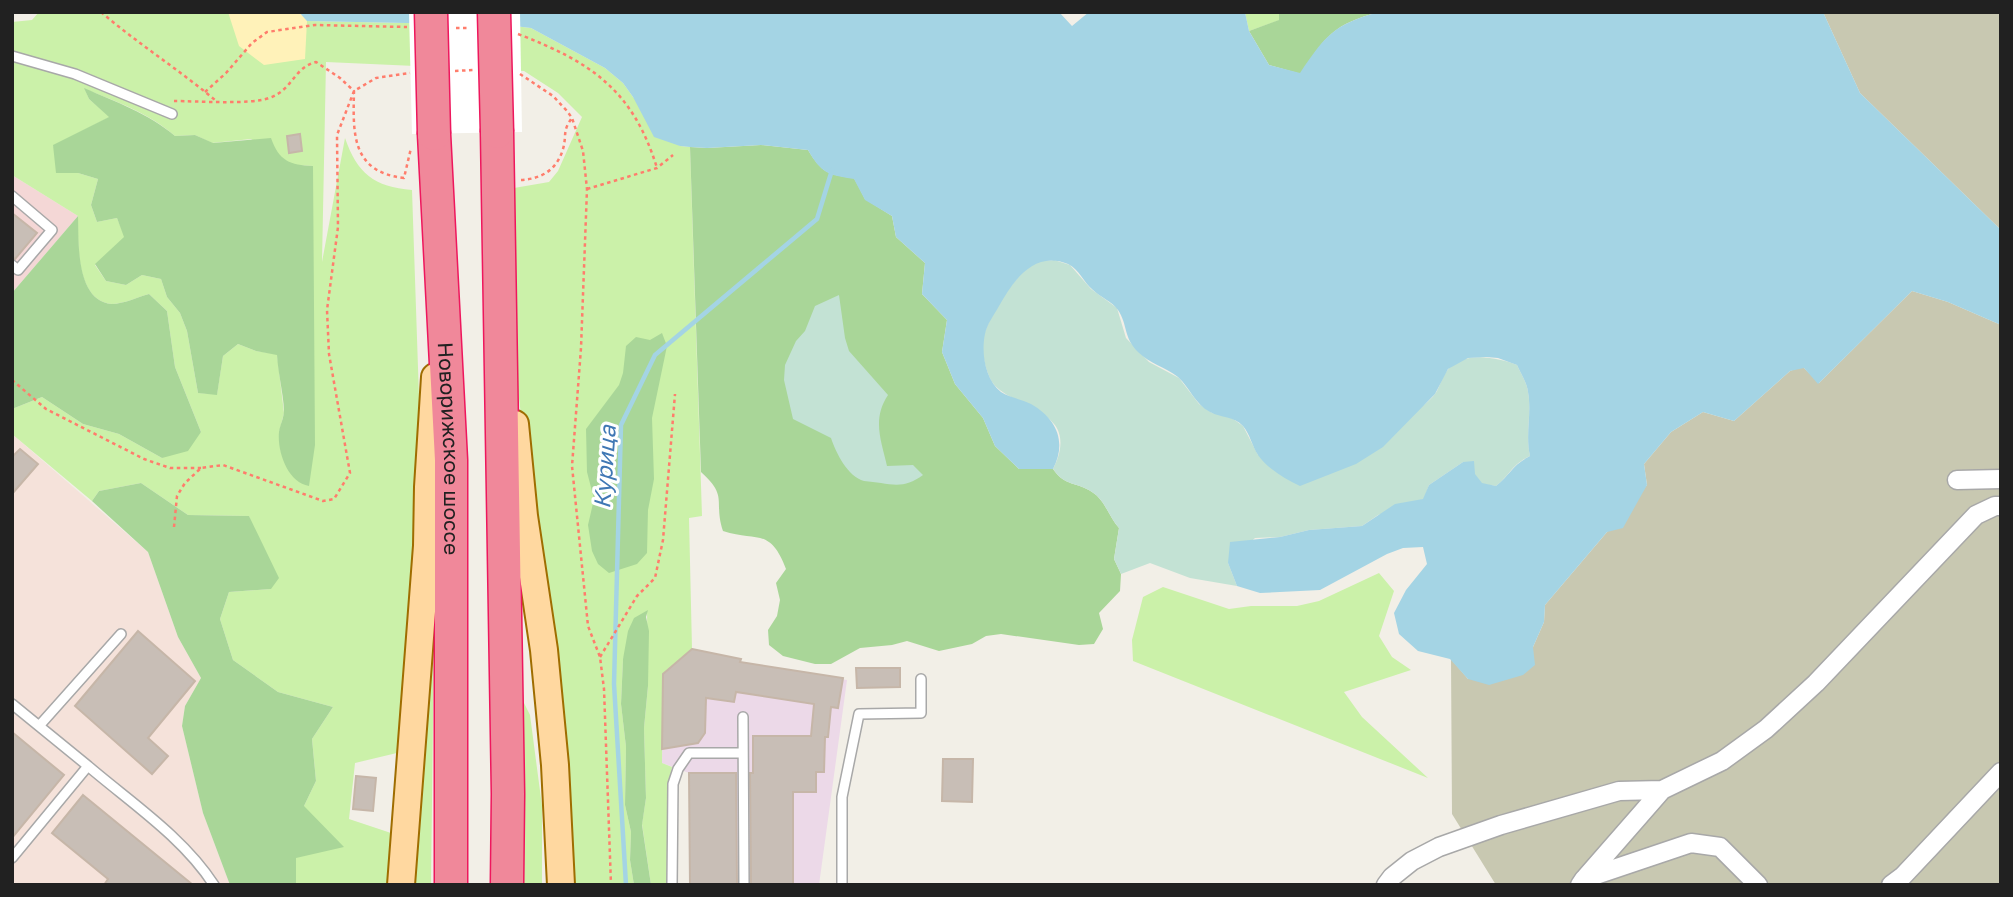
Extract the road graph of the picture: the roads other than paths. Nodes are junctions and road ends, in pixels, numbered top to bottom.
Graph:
1 (430, 22) edge
2 (495, 24) edge
3 (12, 56) edge
4 (172, 114) dead end
5 (12, 196) edge
6 (12, 265) edge
7 (499, 268) junction
8 (442, 273) junction
9 (2001, 479) edge
10 (1957, 480) dead end
11 (2001, 506) edge
12 (121, 634) dead end
13 (921, 679) dead end
14 (12, 704) edge
15 (743, 717) dead end
16 (38, 726) junction
17 (743, 753) junction
18 (88, 766) junction
19 (2001, 772) edge
20 (1662, 790) junction
21 (12, 858) edge
22 (1582, 882) edge
23 (214, 885) edge
24 (401, 885) edge
25 (451, 885) edge
26 (507, 885) edge
27 (561, 885) edge
28 (672, 885) edge
29 (744, 885) edge
30 (842, 885) edge
31 (1386, 885) edge
32 (1758, 885) edge
33 (1891, 885) edge

1 - 8 highway, Новорижское шоссе, bridge
2 - 7 highway, bridge
3 - 4 lane
5 - 6 lane
7 - 26 highway
7 - 27 main road
8 - 24 main road
8 - 25 highway, Новорижское шоссе
9 - 10 street
11 - 20 street
12 - 16 lane
13 - 30 lane
14 - 16 lane
15 - 17 lane
16 - 18 lane
17 - 28 lane
17 - 29 lane
18 - 21 lane
18 - 23 lane
19 - 33 street
20 - 22 street
20 - 31 street
22 - 32 street

